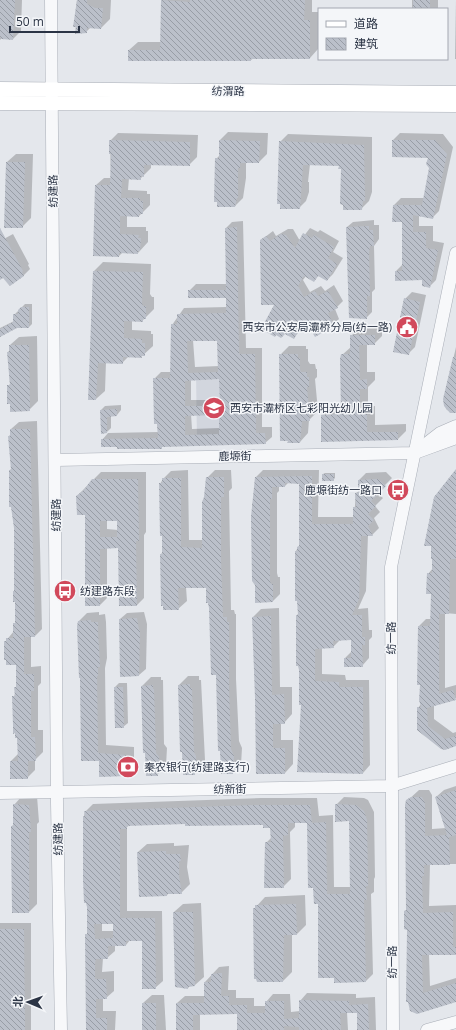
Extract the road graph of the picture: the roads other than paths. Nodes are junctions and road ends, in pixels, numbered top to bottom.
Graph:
1 (51, 0) edge
2 (0, 89) edge
3 (456, 93) edge
4 (52, 96) junction
5 (0, 103) edge
6 (456, 105) edge
7 (456, 253) edge
8 (456, 426) edge
9 (456, 438) edge
10 (415, 453) junction
11 (56, 460) junction
12 (456, 766) edge
13 (391, 786) junction
14 (57, 792) junction
15 (0, 793) edge
16 (456, 1022) edge
17 (61, 1030) edge
18 (393, 1030) edge
19 (427, 1030) edge

1 - 4 street, 纺建路
2 - 4 main road, 纺渭路
3 - 4 main road, 纺渭路
4 - 5 main road, 纺渭路
4 - 6 main road, 纺渭路
4 - 11 street, 纺建路
7 - 10 street, 纺一路
8 - 10 street
9 - 10 street, 鹿塬街
10 - 11 street, 鹿塬街
10 - 13 street, 纺一路
11 - 14 street, 纺建路
12 - 13 street, 纺新街
13 - 14 street, 纺新街
13 - 18 street, 纺一路
14 - 15 street, 纺新街
14 - 17 street, 纺建路
16 - 19 street

